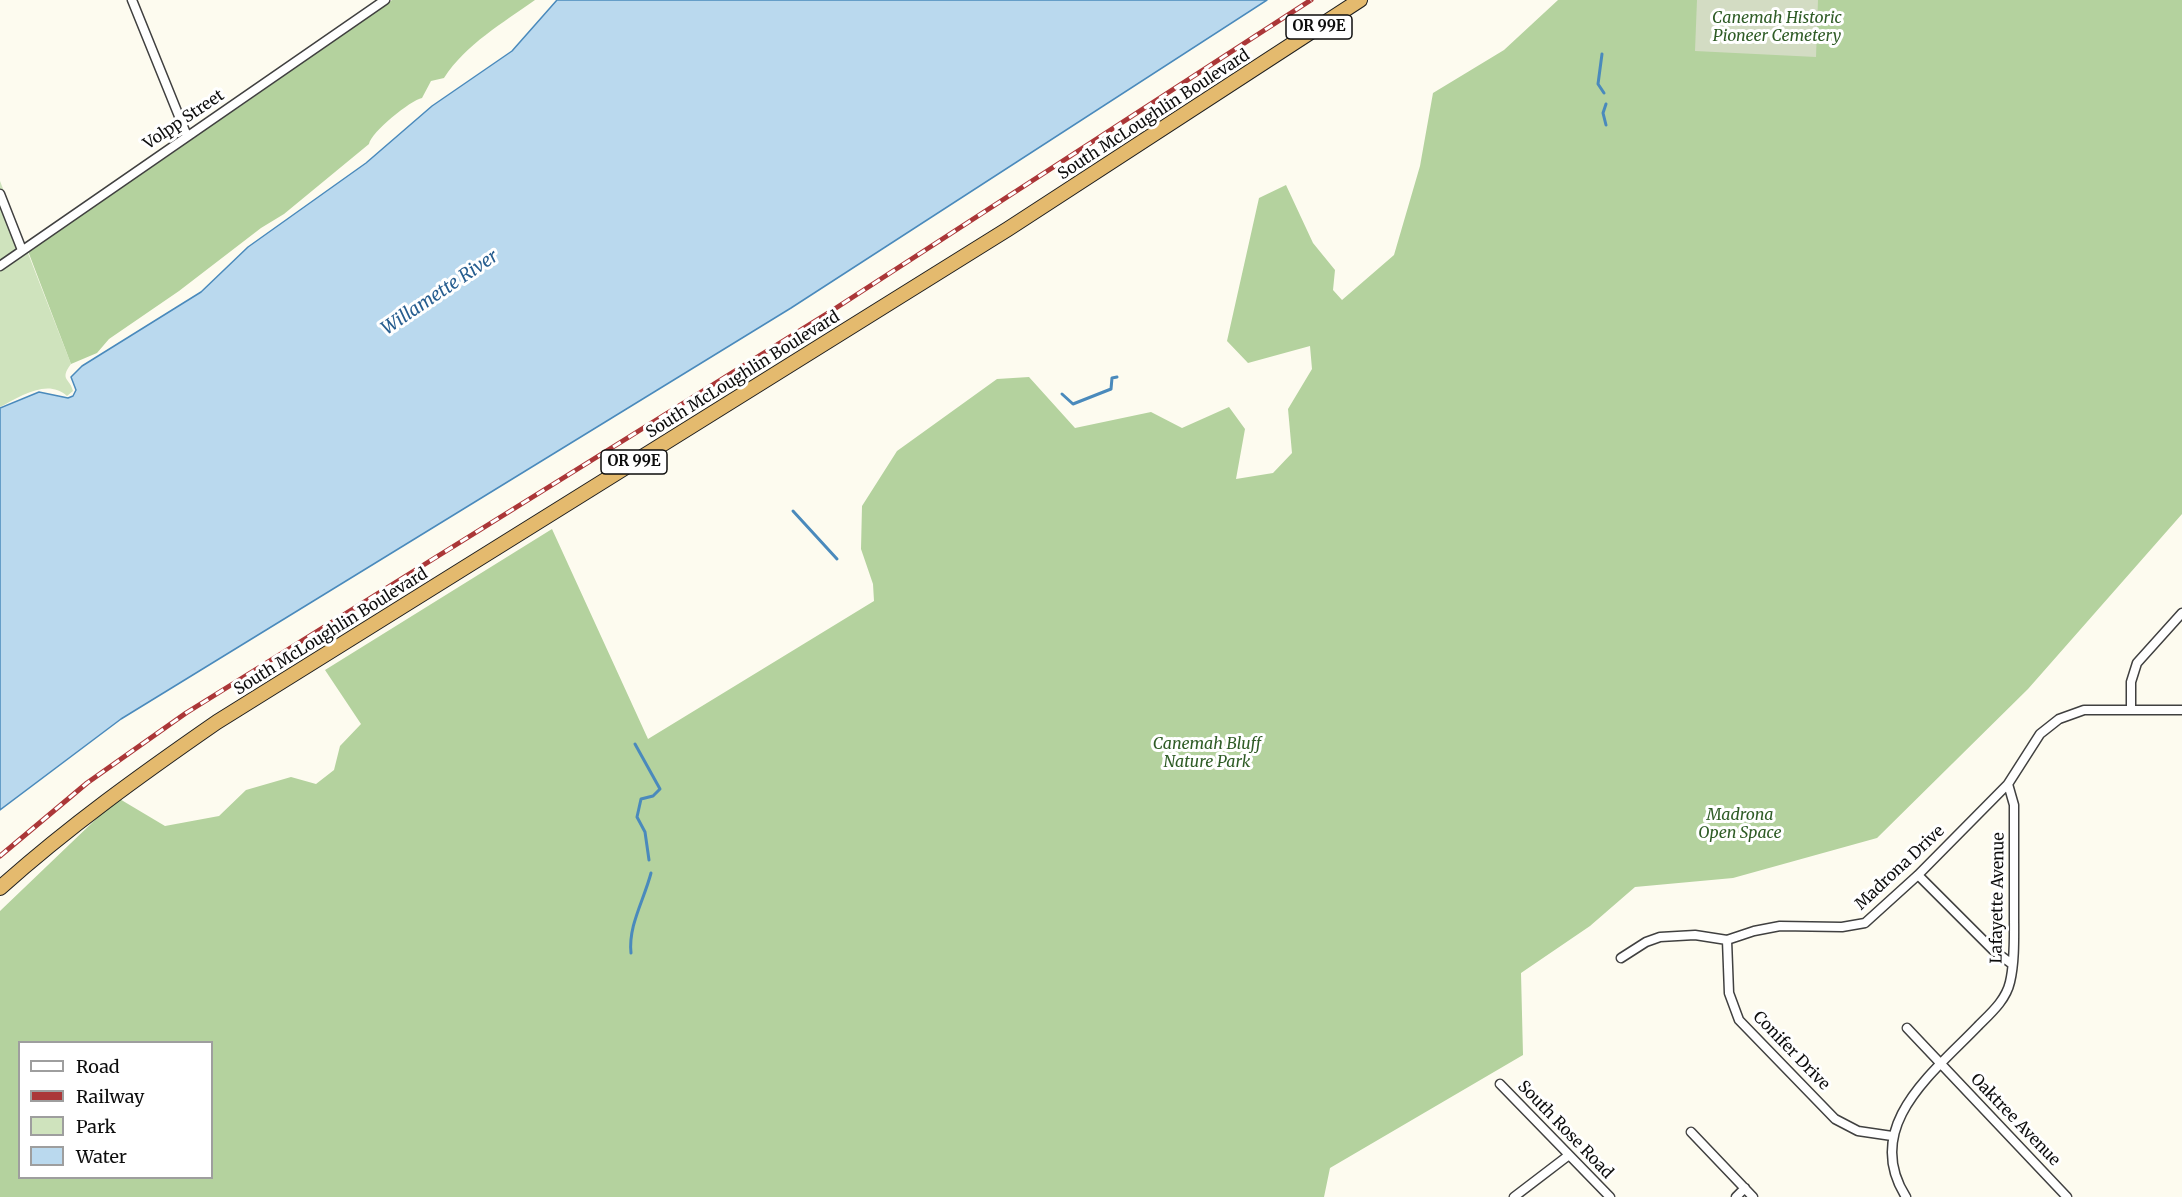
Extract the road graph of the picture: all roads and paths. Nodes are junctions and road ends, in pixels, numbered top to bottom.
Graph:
1 (132, 0) edge
2 (385, 0) edge
3 (1360, 0) edge
4 (187, 136) junction
5 (0, 194) edge
6 (22, 250) junction
7 (0, 266) edge
8 (2182, 613) edge
9 (2131, 709) junction
10 (2182, 710) edge
11 (2007, 784) junction
12 (1918, 875) junction
13 (1, 888) edge
14 (1727, 940) junction
15 (1621, 958) dead end
16 (2012, 964) junction
17 (1907, 1028) dead end
18 (1941, 1065) junction
19 (1500, 1084) dead end
20 (1691, 1132) dead end
21 (1892, 1136) junction
22 (1569, 1155) junction
23 (1745, 1188) junction
24 (1514, 1197) edge
25 (1610, 1197) edge
26 (1736, 1197) edge
27 (1753, 1197) edge
28 (1906, 1197) edge
29 (2067, 1197) edge

1 - 4 street
2 - 4 street, Volpp Street
3 - 13 highway, South McLoughlin Boulevard / OR 99E
4 - 6 street, Volpp Street
5 - 6 street
6 - 7 street, Volpp Street
8 - 9 street
9 - 10 street
9 - 11 street
11 - 12 street, Madrona Drive
11 - 16 street, Lafayette Avenue
12 - 14 street, Madrona Drive
12 - 16 street
14 - 15 street, Madrona Drive
14 - 21 street, Conifer Drive
16 - 18 street, Lafayette Avenue
17 - 18 street, Oaktree Avenue
18 - 21 street, Lafayette Avenue
18 - 29 street, Oaktree Avenue
19 - 22 street, South Rose Road
20 - 23 street
21 - 28 street, Lafayette Avenue
22 - 24 street
22 - 25 street, South Rose Road
23 - 26 street
23 - 27 street

